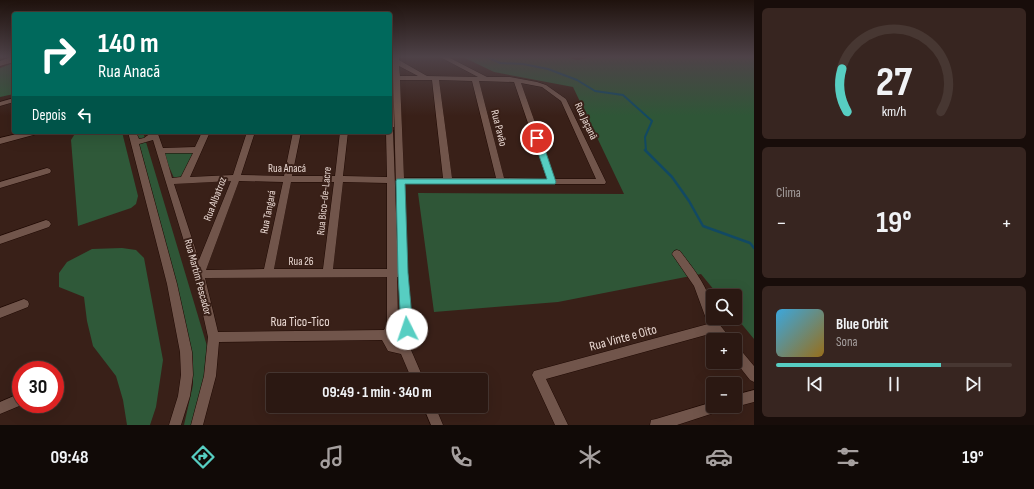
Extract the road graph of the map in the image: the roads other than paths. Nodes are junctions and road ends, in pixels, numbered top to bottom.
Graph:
1 (392, 77) edge
2 (425, 78) joint
3 (435, 78) junction
4 (485, 78) joint
5 (475, 79) junction
6 (517, 80) junction
7 (12, 101) edge
8 (0, 104) edge
9 (26, 134) edge
10 (154, 134) edge
11 (155, 134) edge
12 (205, 134) edge
13 (250, 134) edge
14 (297, 134) edge
15 (344, 134) edge
16 (390, 134) edge
17 (132, 135) edge
18 (0, 141) edge
19 (159, 150) junction
20 (197, 150) junction
21 (47, 172) dead end
22 (236, 178) junction
23 (287, 179) junction
24 (338, 179) junction
25 (184, 180) junction
26 (390, 180) junction
27 (169, 181) junction
28 (400, 181) junction
29 (448, 182) junction
30 (501, 182) junction
31 (552, 182) junction
32 (0, 186) edge
33 (46, 224) dead end
34 (0, 240) edge
35 (677, 254) dead end
36 (328, 273) junction
37 (391, 273) junction
38 (403, 273) junction
39 (199, 274) junction
40 (268, 274) junction
41 (24, 304) dead end
42 (0, 313) edge
43 (716, 327) junction
44 (407, 329) junction
45 (390, 331) junction
46 (721, 333) edge
47 (214, 337) junction
48 (404, 348) junction
49 (742, 361) edge
50 (415, 373) edge
51 (754, 376) edge
52 (754, 396) edge
53 (742, 399) edge
54 (12, 402) edge
55 (0, 408) edge
56 (706, 410) edge
57 (432, 413) edge
58 (175, 425) edge
59 (197, 425) edge
60 (437, 425) edge
61 (562, 425) edge
62 (656, 425) edge

1 - 2 street
1 - 28 street
2 - 3 street
3 - 5 street
3 - 29 street
4 - 5 street
4 - 6 street, Rua Jaçanã
5 - 30 street, Rua Pavão
6 - 31 street
6 - 31 street, Rua Jaçanã
7 - 8 street
9 - 18 street
10 - 17 street
11 - 19 street, Rua Martim Pescador
12 - 20 street
13 - 22 street, Rua Albatroz
14 - 23 street, Rua Tangará
15 - 24 street, Rua Bico-de-Lacre
16 - 26 street
17 - 58 street
19 - 20 street
19 - 27 street, Rua Martim Pescador
20 - 25 street
21 - 32 street
22 - 23 street, Rua Anacá
22 - 25 street, Rua Anacá
22 - 39 street, Rua Albatroz
23 - 24 street, Rua Anacá
23 - 40 street, Rua Tangará
24 - 26 street, Rua Anacá
24 - 36 street, Rua Bico-de-Lacre
25 - 27 street, Rua Anacá
26 - 37 street
27 - 39 street, Rua Martim Pescador
28 - 29 street
28 - 38 street
29 - 30 street
30 - 31 street
33 - 34 street
35 - 43 street
36 - 37 street, Rua 26
36 - 40 street, Rua 26
37 - 38 street, Rua 26
37 - 45 street
38 - 44 street
39 - 40 street, Rua 26
39 - 47 street, Rua Martim Pescador
41 - 42 street
43 - 46 street
43 - 61 street, Rua Vinte e Oito
44 - 45 street
44 - 48 street
45 - 47 street, Rua Tico-Tico
45 - 48 street
47 - 59 street, Rua Martim Pescador
48 - 50 street
49 - 51 street
52 - 53 street
54 - 55 street
56 - 62 street
57 - 60 street

